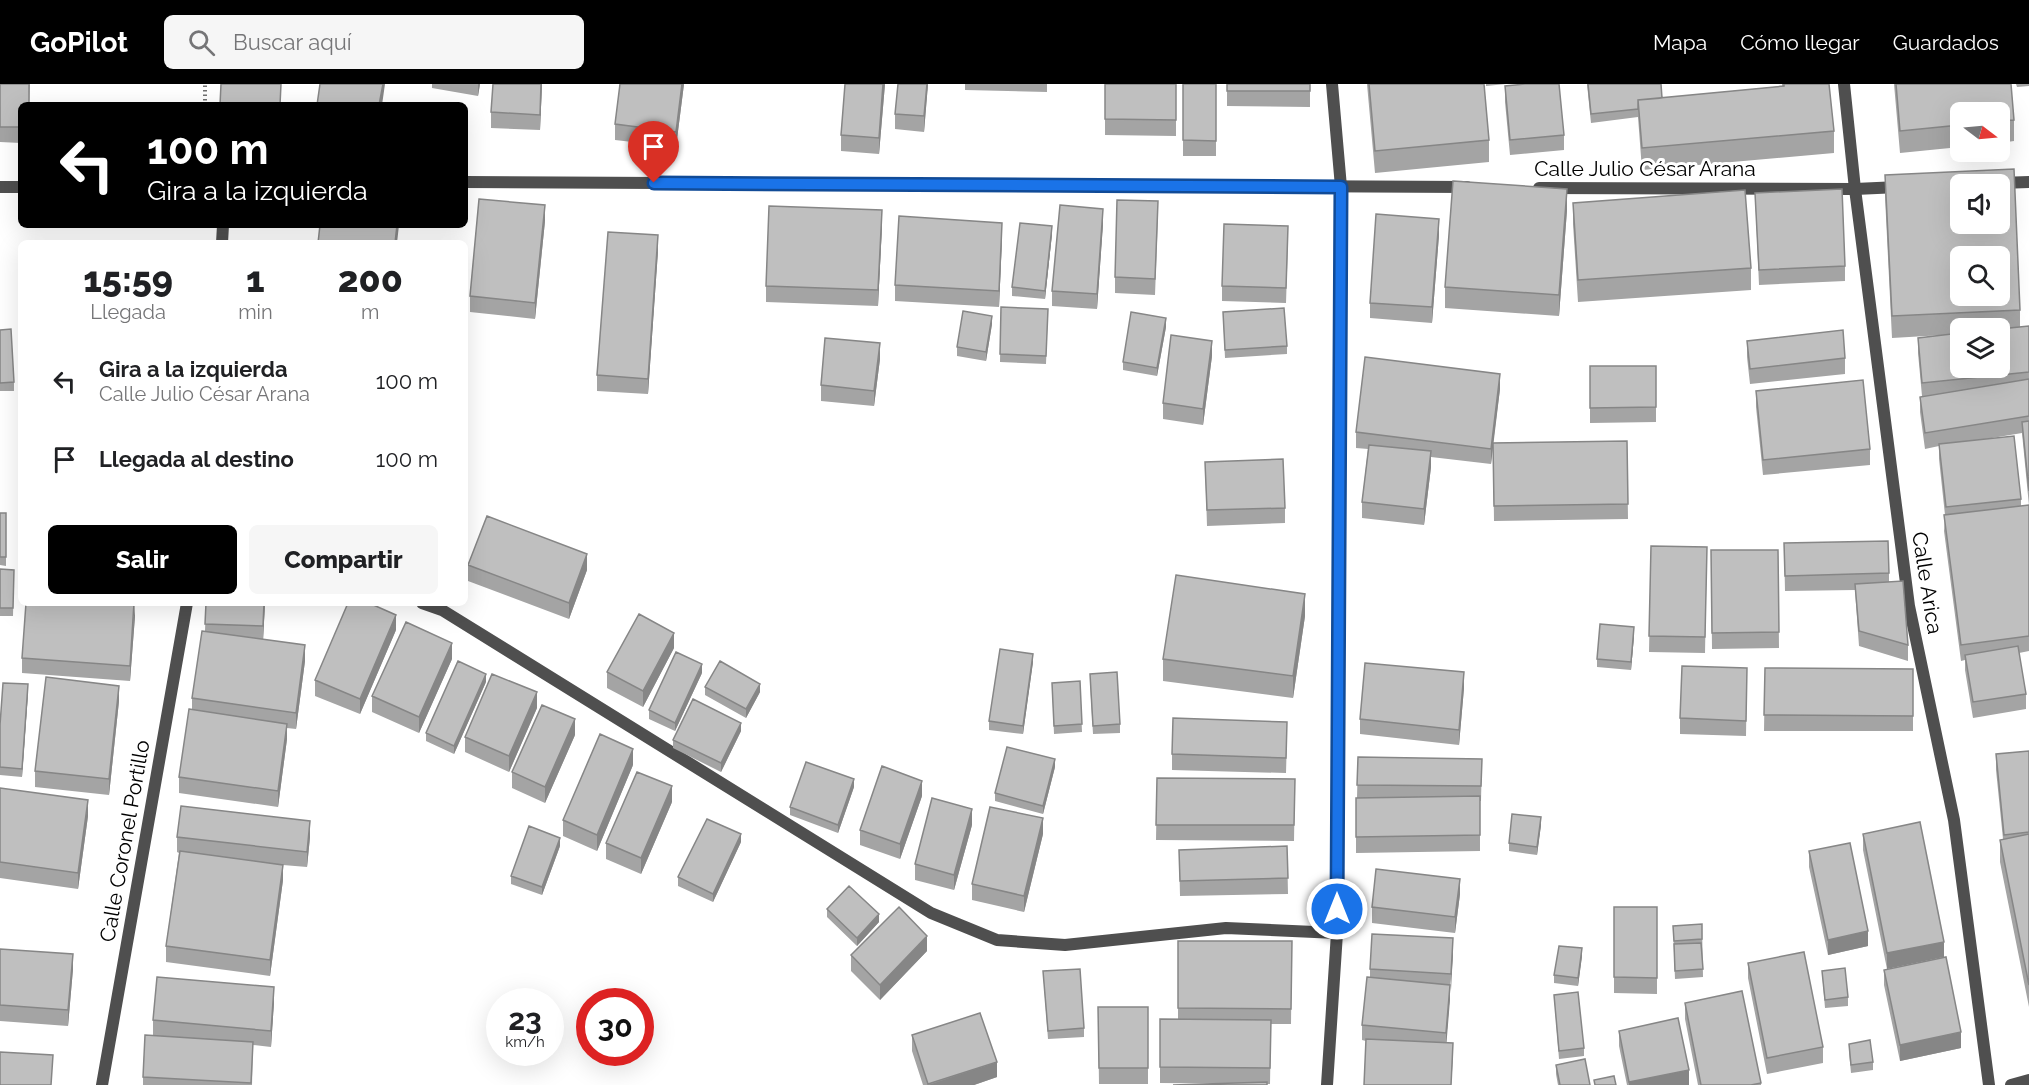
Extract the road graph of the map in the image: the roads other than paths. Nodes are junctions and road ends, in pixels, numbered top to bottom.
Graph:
1 (1332, 84) edge
2 (1844, 84) edge
3 (468, 182) edge
4 (2029, 182) edge
5 (2010, 183) edge
6 (0, 187) edge
7 (18, 187) edge
8 (1341, 187) junction
9 (1913, 187) edge
10 (1484, 188) edge
11 (1532, 188) edge
12 (1855, 189) junction
13 (186, 606) edge
14 (431, 606) edge
15 (1337, 933) junction
16 (2029, 1080) edge
17 (102, 1085) edge
18 (1327, 1085) edge
19 (1989, 1085) edge
20 (2011, 1085) edge

1 - 8 street
2 - 12 street, Calle Arica
3 - 8 street
4 - 5 street
6 - 7 street
8 - 10 street
8 - 15 street
9 - 12 street, Calle Julio César Arana
11 - 12 street, Calle Julio César Arana
12 - 19 street, Calle Arica
13 - 17 street, Calle Coronel Portillo
14 - 15 street
15 - 18 street
16 - 20 street

